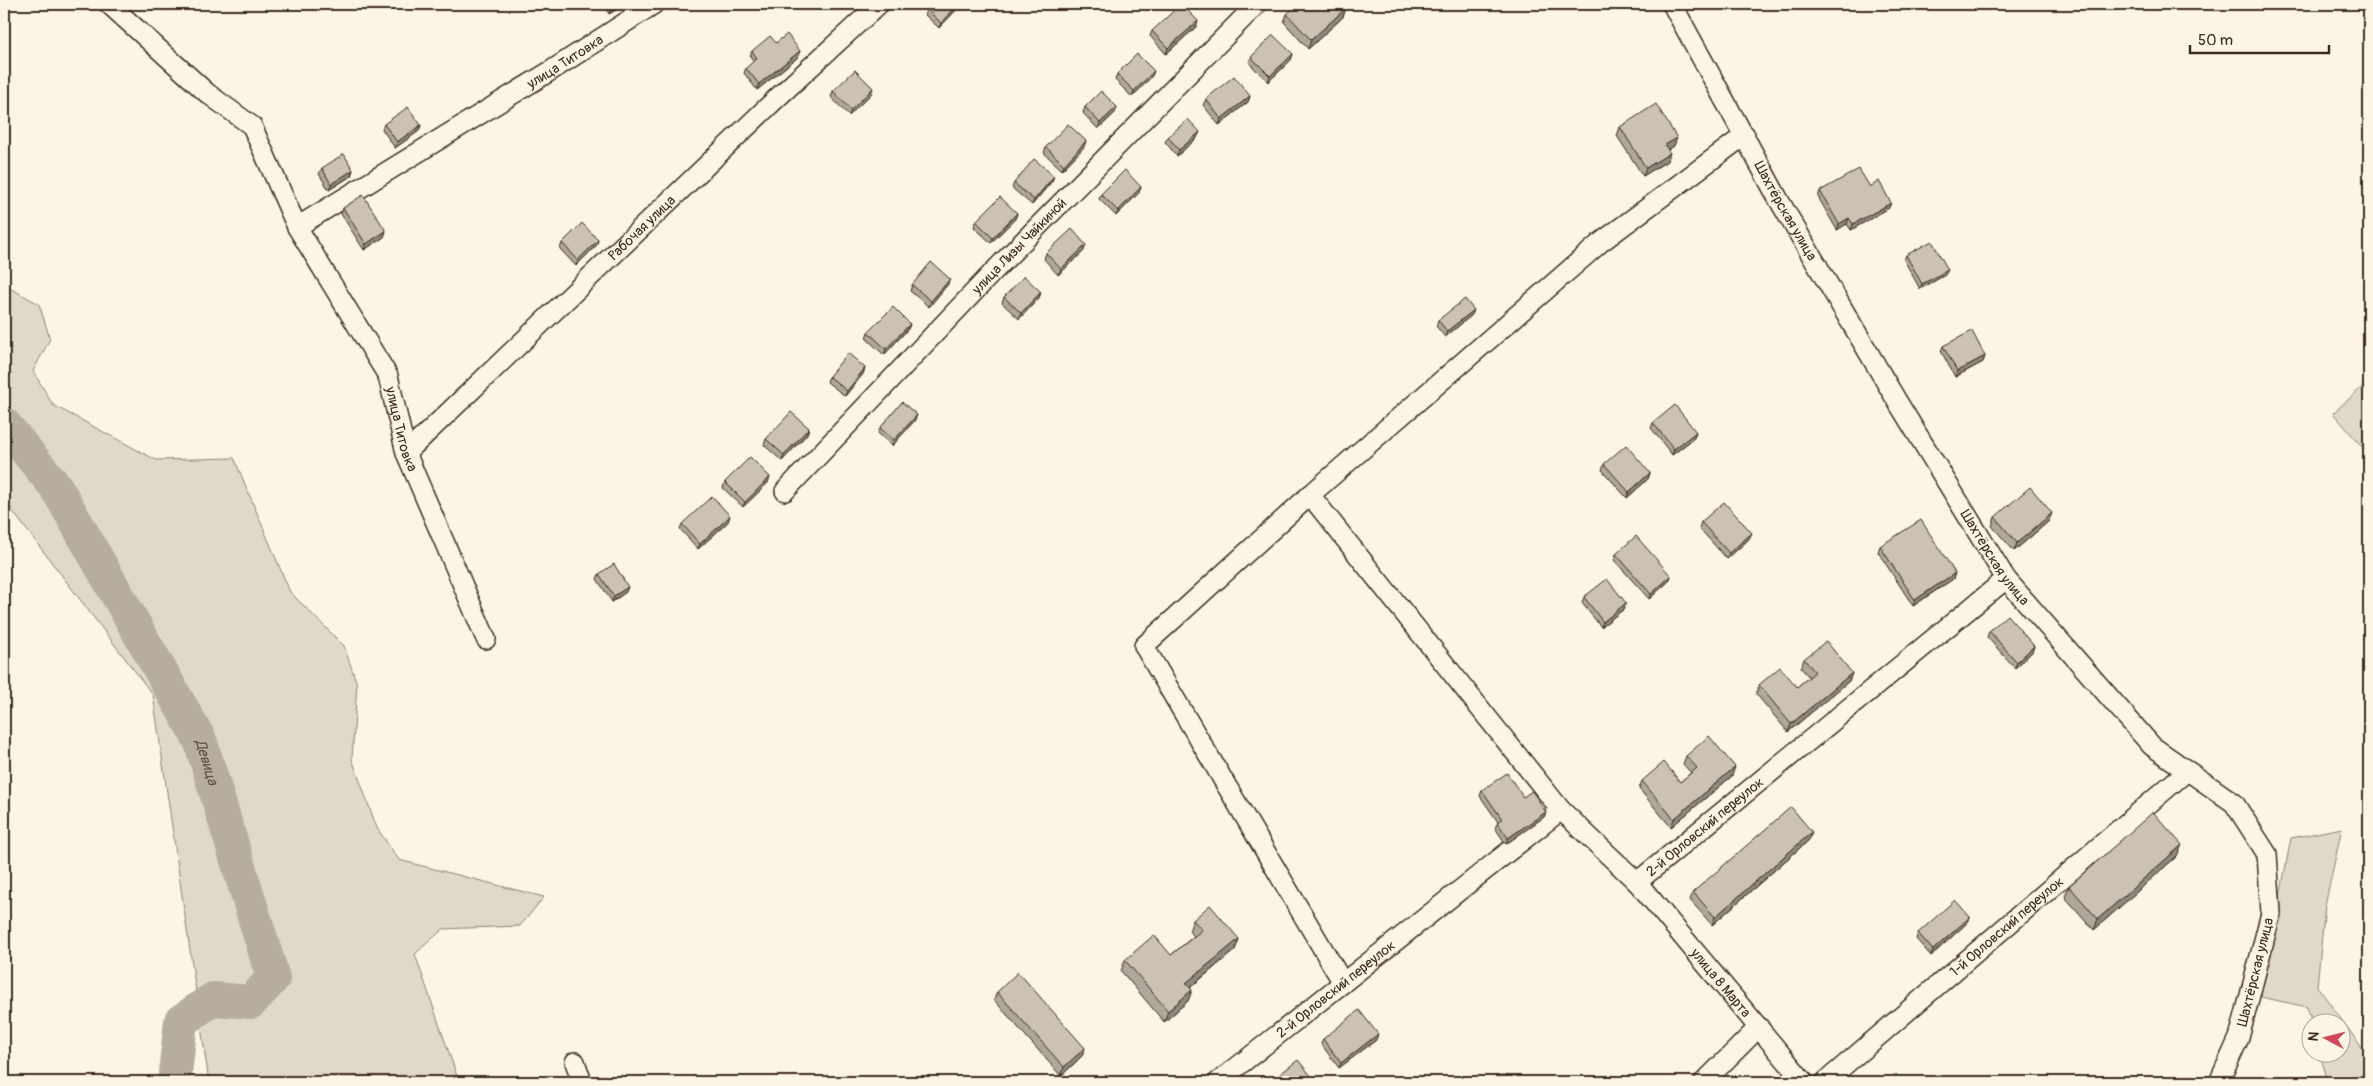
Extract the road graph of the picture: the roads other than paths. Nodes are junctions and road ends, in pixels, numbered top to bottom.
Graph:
1 (109, 4) edge
2 (654, 4) edge
3 (879, 4) edge
4 (1256, 4) edge
5 (1672, 4) edge
6 (1745, 135) junction
7 (297, 227) junction
8 (406, 453) junction
9 (785, 491) dead end
10 (1310, 495) junction
11 (2006, 579) junction
12 (486, 639) dead end
13 (2187, 771) junction
14 (1561, 810) junction
15 (1637, 882) junction
16 (1343, 982) junction
17 (1759, 1027) junction
18 (575, 1062) dead end
19 (582, 1082) edge
20 (1218, 1082) edge
21 (1704, 1082) edge
22 (1804, 1082) edge
23 (1825, 1082) edge
24 (2219, 1082) edge

1 - 7 street, улица Титовка
2 - 7 street, улица Титовка
3 - 8 street, Рабочая улица
4 - 9 street, улица Лизы Чайкиной
5 - 6 street, Шахтёрская улица
6 - 10 street
6 - 11 street, Шахтёрская улица
7 - 8 street, улица Титовка
8 - 12 street, улица Титовка
10 - 14 street
10 - 16 street
11 - 13 street, Шахтёрская улица
11 - 15 street, 2-й Орловский переулок
13 - 23 street, 1-й Орловский переулок
13 - 24 street, Шахтёрская улица
14 - 15 street, 2-й Орловский переулок
14 - 16 street, 2-й Орловский переулок
15 - 17 street, улица 8 Марта
16 - 20 street, 2-й Орловский переулок
17 - 21 street
17 - 22 street, улица 8 Марта
18 - 19 street

